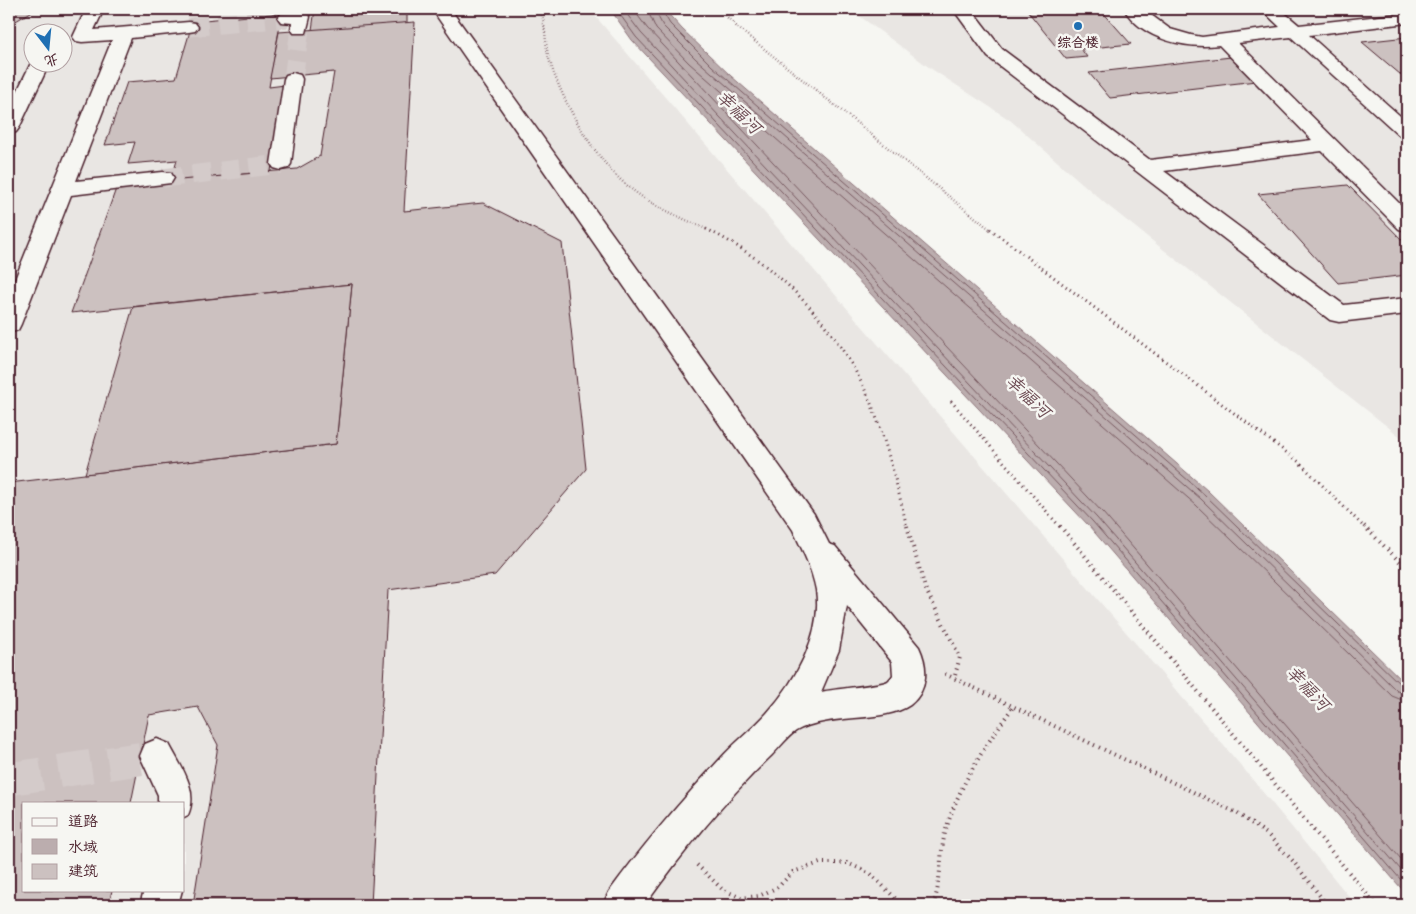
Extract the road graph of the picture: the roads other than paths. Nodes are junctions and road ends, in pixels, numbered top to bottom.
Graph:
1 (95, 9) edge
2 (446, 9) edge
3 (962, 9) edge
4 (1133, 9) edge
5 (1270, 9) edge
6 (1407, 18) edge
7 (188, 27) tunnel mouth
8 (1293, 30) junction
9 (124, 33) junction
10 (72, 38) edge
11 (1223, 39) junction
12 (36, 72) edge
13 (293, 79) tunnel mouth
14 (9, 128) edge
15 (1407, 132) edge
16 (1328, 144) junction
17 (281, 164) dead end
18 (1145, 167) junction
19 (163, 178) tunnel mouth
20 (63, 188) junction
21 (1407, 224) edge
22 (17, 281) edge
23 (1407, 306) edge
24 (9, 324) edge
25 (811, 540) junction
26 (782, 721) junction
27 (157, 756) dead end
28 (176, 802) edge
29 (162, 892) edge
30 (159, 905) edge
31 (622, 905) edge

1 - 10 street
2 - 25 street
3 - 18 street
4 - 11 street
5 - 8 street
6 - 8 street
7 - 9 street
8 - 11 street
8 - 15 street
9 - 10 street
9 - 20 street
11 - 16 street
12 - 14 street
13 - 17 street
16 - 18 street
16 - 21 street
18 - 23 street
19 - 20 street
20 - 22 street
22 - 24 street
25 - 26 street
25 - 26 street
26 - 31 street
27 - 28 street
29 - 30 street

